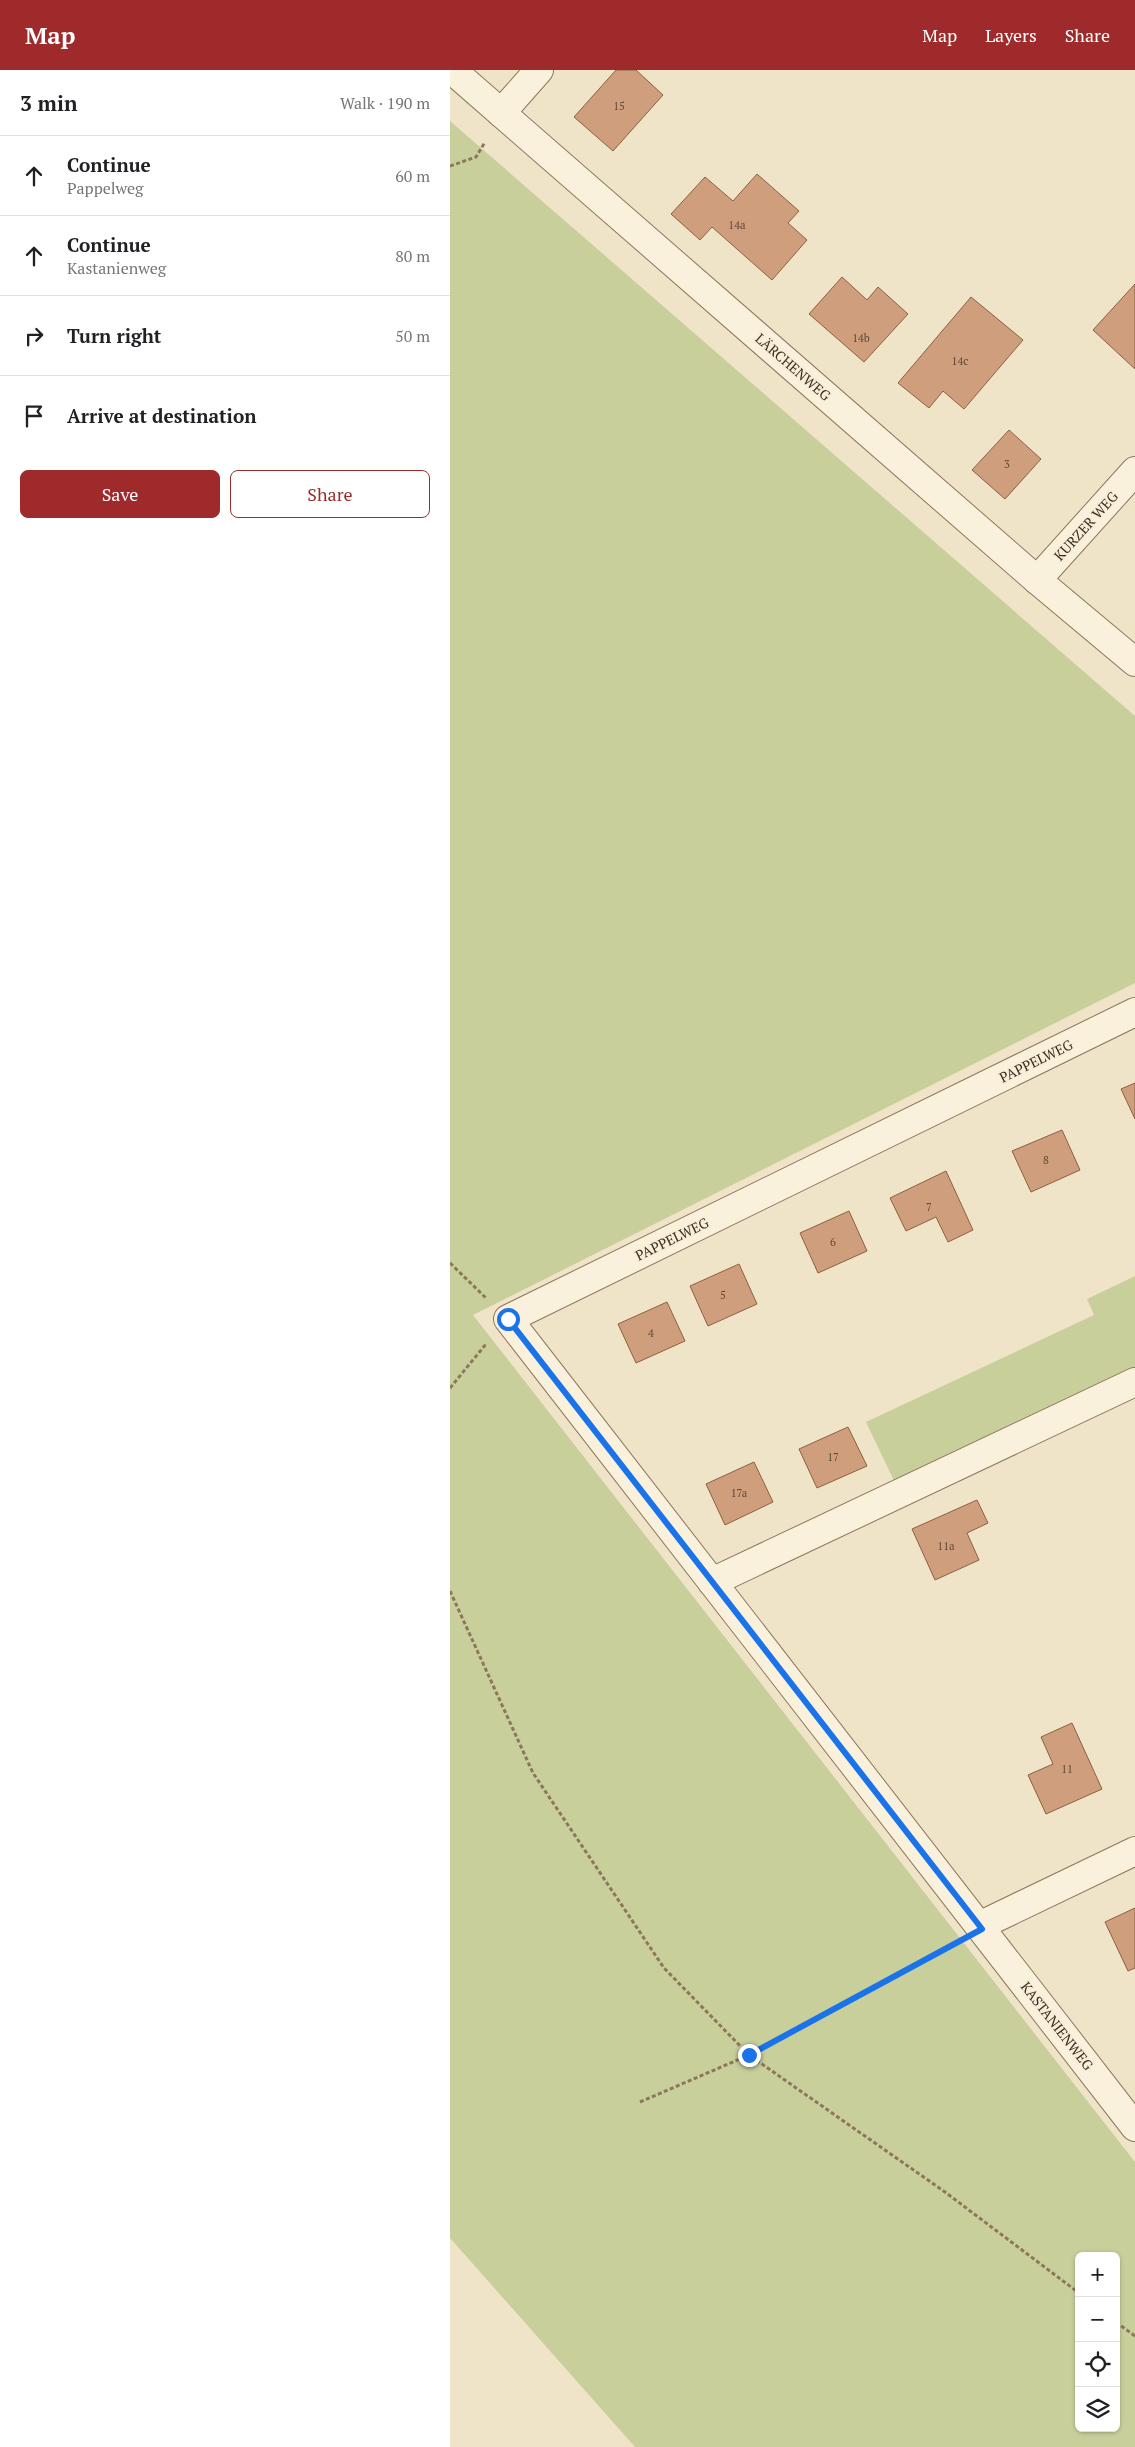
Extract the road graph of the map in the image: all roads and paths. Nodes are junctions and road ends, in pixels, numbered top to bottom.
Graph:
1 (452, 70) edge
2 (539, 70) edge
3 (501, 113) junction
4 (450, 166) edge
5 (1135, 471) edge
6 (1037, 580) junction
7 (1135, 662) edge
8 (1135, 1012) edge
9 (450, 1263) edge
10 (508, 1319) junction
11 (1135, 1382) edge
12 (450, 1388) edge
13 (712, 1582) junction
14 (450, 1591) edge
15 (1135, 1851) edge
16 (980, 1927) junction
17 (749, 2055) junction
18 (640, 2102) dead end
19 (1135, 2126) edge
20 (1075, 2290) edge
21 (1120, 2325) edge
22 (1135, 2336) edge

1 - 3 street, LÄRCHENWEG
2 - 3 street
3 - 4 path
3 - 6 street, LÄRCHENWEG
5 - 6 street, KURZER WEG
6 - 7 street, LÄRCHENWEG
8 - 10 street, PAPPELWEG
9 - 10 path
10 - 12 path
10 - 13 street
11 - 13 street
13 - 16 street, KASTANIENWEG
14 - 17 path
15 - 16 street
16 - 17 path
16 - 19 street, KASTANIENWEG
17 - 18 path
17 - 20 path
21 - 22 path

